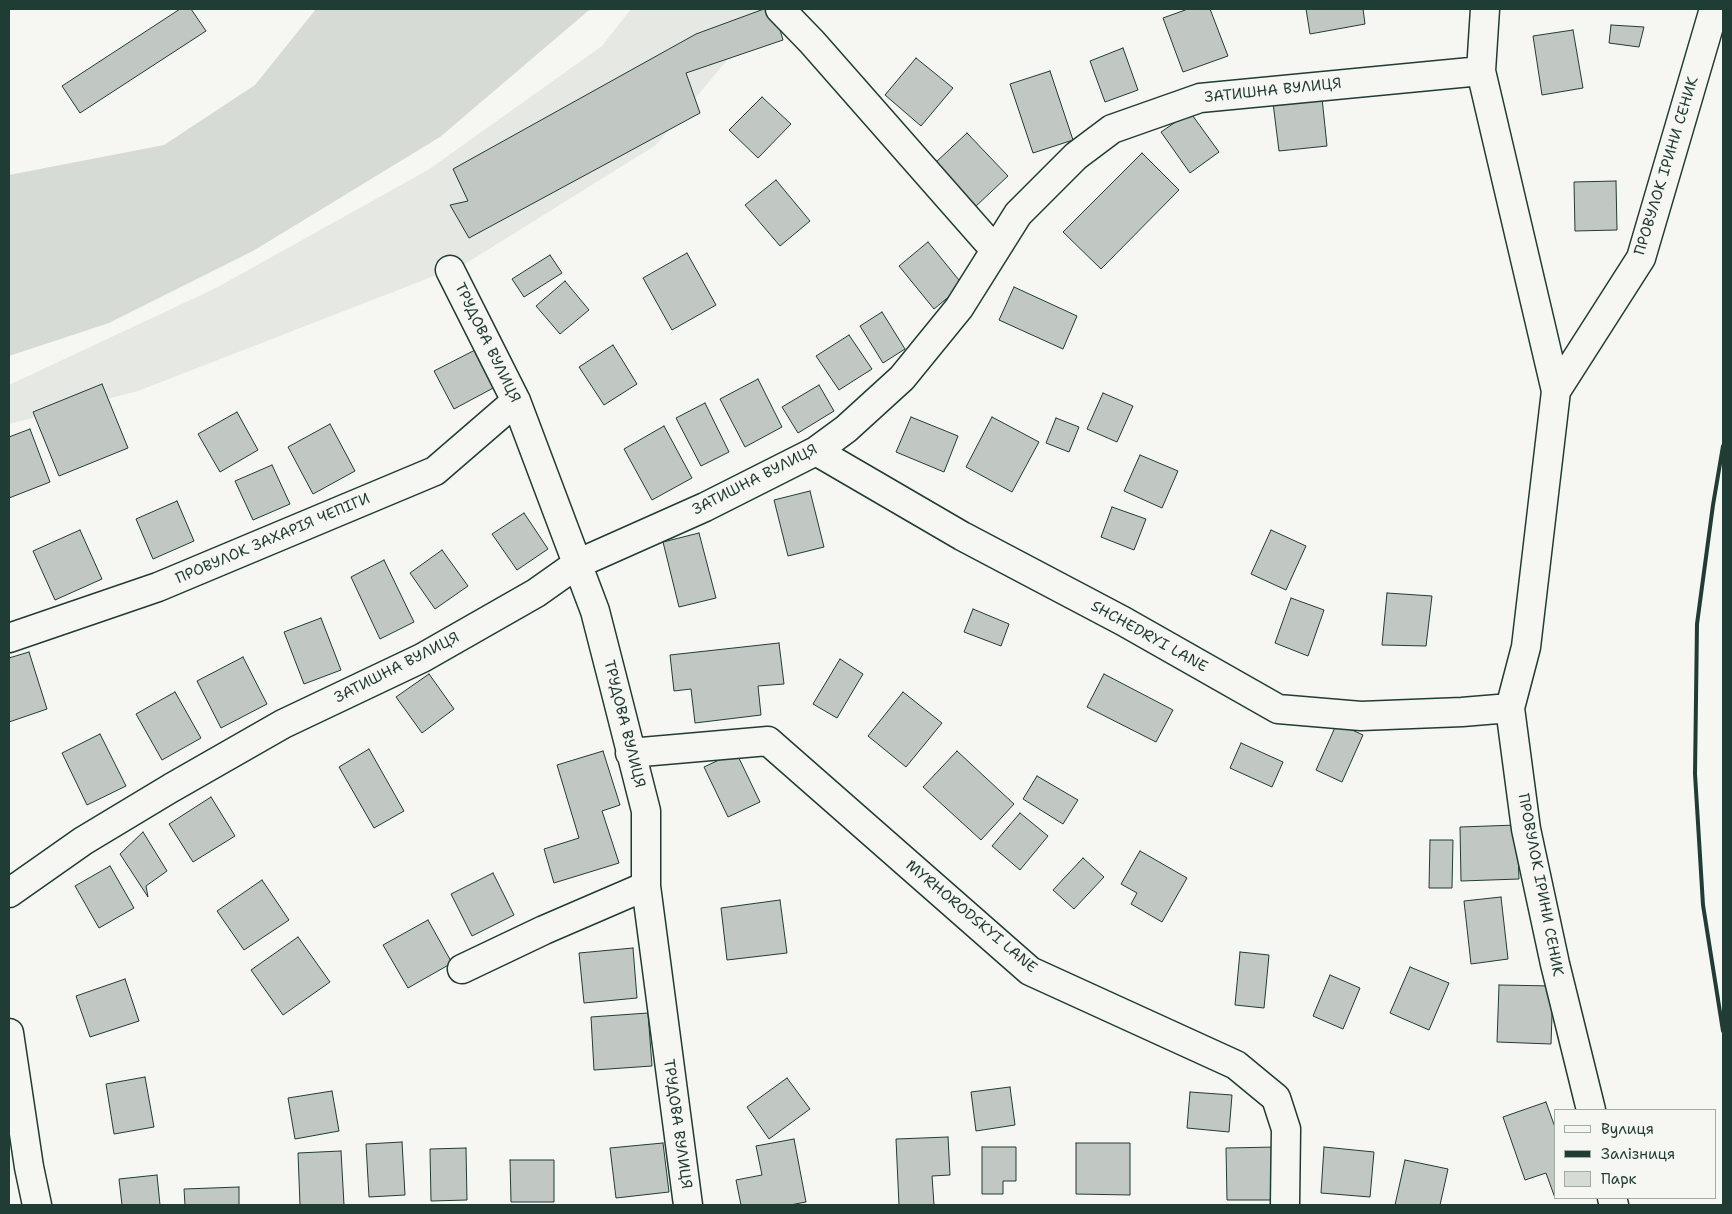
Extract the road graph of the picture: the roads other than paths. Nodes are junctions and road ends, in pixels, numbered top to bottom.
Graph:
1 (780, 9) edge
2 (1485, 9) edge
3 (1714, 9) edge
4 (1481, 71) junction
5 (995, 250) junction
6 (450, 270) dead end
7 (1556, 391) junction
8 (516, 401) junction
9 (816, 451) junction
10 (577, 564) junction
11 (9, 638) edge
12 (1510, 708) junction
13 (630, 754) junction
14 (646, 886) junction
15 (9, 893) edge
16 (462, 969) dead end
17 (9, 1034) edge
18 (1591, 1109) edge
19 (37, 1205) edge
20 (688, 1205) edge
21 (1285, 1205) edge

1 - 5 street
2 - 4 street, ПРОВУЛОК ІРИНИ СЕНИК
3 - 7 street, ПРОВУЛОК ІРИНИ СЕНИК
4 - 5 street, ЗАТИШНА ВУЛИЦЯ
4 - 7 street, ПРОВУЛОК ІРИНИ СЕНИК
5 - 9 street, ЗАТИШНА ВУЛИЦЯ
6 - 8 street, ТРУДОВА ВУЛИЦЯ
7 - 12 street, ПРОВУЛОК ІРИНИ СЕНИК
8 - 10 street, ТРУДОВА ВУЛИЦЯ
8 - 11 street, ПРОВУЛОК ЗАХАРІЯ ЧЕПІГИ
9 - 10 street, ЗАТИШНА ВУЛИЦЯ
9 - 12 street, SHCHEDRYI LANE
10 - 13 street, ТРУДОВА ВУЛИЦЯ
10 - 15 street, ЗАТИШНА ВУЛИЦЯ
12 - 18 street, ПРОВУЛОК ІРИНИ СЕНИК
13 - 14 street, ТРУДОВА ВУЛИЦЯ
13 - 21 street, MYRHORODSKYI LANE
14 - 16 street
14 - 20 street, ТРУДОВА ВУЛИЦЯ
17 - 19 street

